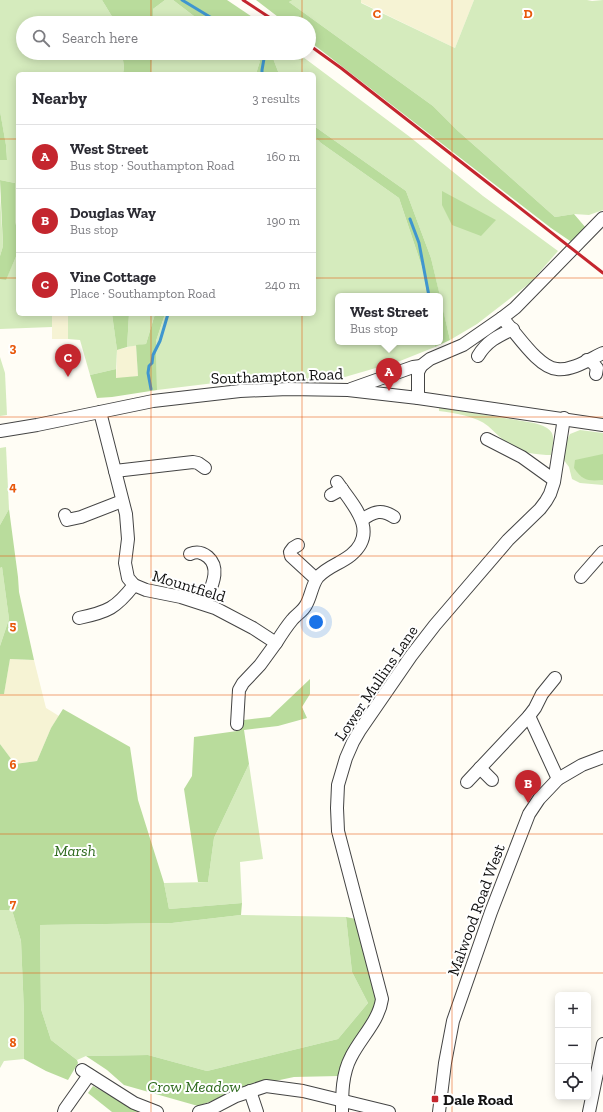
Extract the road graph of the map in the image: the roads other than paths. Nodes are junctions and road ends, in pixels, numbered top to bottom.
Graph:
1 (603, 218) edge
2 (502, 318) junction
3 (512, 329) junction
4 (603, 353) edge
5 (478, 356) dead end
6 (587, 360) junction
7 (421, 366) junction
8 (596, 374) dead end
9 (348, 390) junction
10 (418, 398) junction
11 (100, 412) junction
12 (564, 418) junction
13 (603, 425) edge
14 (0, 431) edge
15 (487, 439) dead end
16 (205, 468) dead end
17 (115, 471) junction
18 (554, 480) junction
19 (331, 495) dead end
20 (122, 501) junction
21 (394, 517) dead end
22 (362, 520) junction
23 (66, 523) dead end
24 (298, 545) dead end
25 (603, 552) edge
26 (190, 554) dead end
27 (581, 577) dead end
28 (316, 579) junction
29 (134, 585) junction
30 (205, 604) junction
31 (79, 618) dead end
32 (276, 643) junction
33 (555, 678) dead end
34 (528, 716) junction
35 (237, 724) dead end
36 (603, 757) edge
37 (480, 768) junction
38 (558, 779) junction
39 (492, 780) dead end
40 (467, 782) dead end
41 (603, 1044) edge
42 (250, 1091) junction
43 (342, 1106) edge
44 (64, 1112) edge
45 (157, 1112) edge
46 (199, 1112) edge
47 (257, 1112) edge
48 (389, 1112) edge
49 (439, 1112) edge
50 (589, 1112) edge

1 - 2 street
2 - 3 street
2 - 7 street
3 - 5 street
3 - 6 street
4 - 6 street
6 - 8 street
7 - 9 street
7 - 10 street
9 - 10 street, Southampton Road
9 - 11 street, Southampton Road
10 - 12 street, Southampton Road
11 - 14 street, Southampton Road
11 - 17 street, Mountfield
12 - 13 street, Southampton Road
12 - 18 street, Lower Mullins Lane
15 - 18 street
16 - 17 street
17 - 20 street, Mountfield
18 - 43 street, Lower Mullins Lane
19 - 22 street
20 - 23 street
20 - 29 street, Mountfield
21 - 22 street
22 - 28 street
24 - 28 street
25 - 27 street
26 - 30 street
28 - 32 street
29 - 30 street, Mountfield
29 - 31 street, Mountfield
30 - 32 street, Mountfield
32 - 35 street
33 - 34 street
34 - 37 street
34 - 38 street
36 - 38 street, Malwood Road West
37 - 39 street
37 - 40 street
38 - 49 street, Malwood Road West
41 - 50 street
42 - 43 street
42 - 46 street
42 - 47 street
43 - 48 street
44 - 45 street

